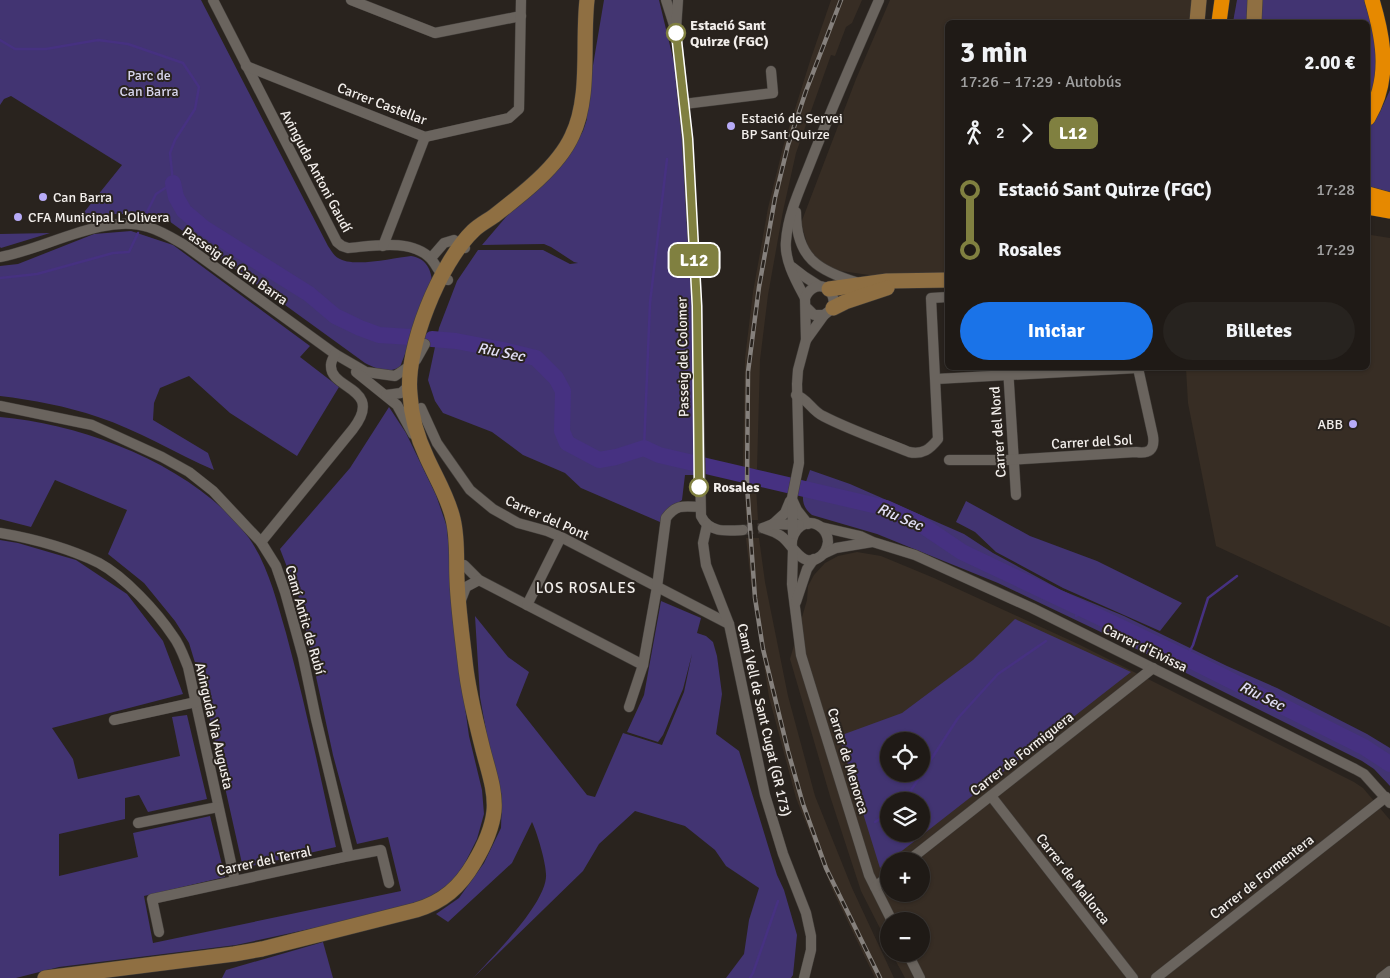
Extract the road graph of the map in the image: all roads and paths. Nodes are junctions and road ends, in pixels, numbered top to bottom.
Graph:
1 (213, 0) edge
2 (351, 0) edge
3 (521, 0) edge
4 (587, 0) edge
5 (666, 0) edge
6 (678, 0) edge
7 (879, 0) edge
8 (1199, 0) edge
9 (1222, 0) edge
10 (1230, 0) edge
11 (1255, 0) edge
12 (1372, 0) edge
13 (520, 16) junction
14 (1197, 20) edge
15 (1220, 20) edge
16 (1228, 20) edge
17 (1254, 20) edge
18 (676, 29) junction
19 (246, 66) junction
20 (771, 71) dead end
21 (684, 104) junction
22 (1370, 115) edge
23 (425, 137) junction
24 (1370, 195) edge
25 (796, 199) junction
26 (1390, 200) edge
27 (1370, 207) edge
28 (1390, 211) edge
29 (383, 246) junction
30 (464, 247) junction
31 (0, 257) edge
32 (431, 258) junction
33 (791, 266) junction
34 (445, 277) junction
35 (945, 280) edge
36 (926, 281) junction
37 (862, 284) junction
38 (824, 288) junction
39 (945, 297) edge
40 (806, 303) junction
41 (829, 312) junction
42 (806, 340) junction
43 (426, 344) junction
44 (335, 354) junction
45 (411, 365) junction
46 (1051, 370) edge
47 (1138, 370) edge
48 (1008, 371) edge
49 (936, 380) junction
50 (409, 386) junction
51 (386, 395) junction
52 (796, 395) junction
53 (0, 406) edge
54 (421, 408) junction
55 (426, 454) junction
56 (949, 460) dead end
57 (1014, 460) junction
58 (1016, 495) dead end
59 (792, 496) junction
60 (700, 507) junction
61 (773, 524) junction
62 (707, 525) junction
63 (799, 527) junction
64 (821, 528) junction
65 (743, 530) tunnel mouth
66 (0, 533) edge
67 (561, 537) junction
68 (261, 542) junction
69 (873, 542) junction
70 (793, 548) junction
71 (818, 557) junction
72 (473, 583) junction
73 (657, 587) junction
74 (796, 603) junction
75 (526, 605) junction
76 (459, 614) junction
77 (729, 624) junction
78 (644, 665) junction
79 (1154, 668) junction
80 (472, 699) junction
81 (196, 702) junction
82 (629, 707) dead end
83 (114, 720) dead end
84 (991, 796) junction
85 (1388, 800) edge
86 (218, 807) junction
87 (138, 823) dead end
88 (919, 852) edge
89 (349, 856) junction
90 (235, 881) junction
91 (389, 883) dead end
92 (880, 883) edge
93 (875, 887) junction
94 (888, 912) edge
95 (159, 932) dead end
96 (912, 962) edge
97 (1390, 971) edge
98 (45, 978) edge
99 (804, 978) edge
100 (920, 978) edge
101 (1132, 978) edge
102 (1156, 978) edge
103 (1381, 978) edge

1 - 19 street, Avinguda Antoni Gaudí
2 - 13 street
3 - 13 street, Carrer Castellar
4 - 30 main road
5 - 18 street, Passeig del Colomer
6 - 18 street, Passeig del Colomer
7 - 25 street
8 - 14 main road
9 - 15 highway
10 - 16 highway
11 - 17 main road
12 - 22 highway
13 - 23 street, Carrer Castellar
18 - 21 street, Passeig del Colomer
19 - 23 street, Carrer Castellar
19 - 29 street, Avinguda Antoni Gaudí
20 - 21 street
21 - 60 street, Passeig del Colomer
23 - 29 street
24 - 26 highway
25 - 33 street
25 - 37 street
27 - 28 highway
29 - 32 street, Avinguda Antoni Gaudí
30 - 32 street
30 - 34 main road
31 - 44 street, Passeig de Can Barra
32 - 34 street
33 - 38 street
33 - 40 street
34 - 43 main road
34 - 45 main road
35 - 36 main road
36 - 37 main road
36 - 41 main road
37 - 38 main road
38 - 40 street
38 - 41 street
39 - 49 street
40 - 41 street
40 - 42 street
41 - 42 street
42 - 52 street
43 - 50 street
43 - 54 main road
44 - 45 street, Passeig de Can Barra
44 - 51 street
44 - 68 street
45 - 50 main road
46 - 48 street
47 - 57 street, Carrer del Sol
48 - 49 street
48 - 57 street, Carrer del Nord
49 - 52 street
50 - 51 street
50 - 55 main road
51 - 55 street
52 - 59 street
53 - 68 street, Camí Antic de Rubí
54 - 67 street, Carrer del Pont
54 - 72 main road
55 - 76 main road
56 - 57 street, Carrer del Sol
57 - 58 street, Carrer del Nord
59 - 61 street
59 - 63 street
59 - 63 street
60 - 62 street, Passeig del Colomer
60 - 73 street
61 - 63 street
61 - 70 street
62 - 65 street
62 - 77 street, Camí Vell de Sant Cugat (GR 173)
63 - 64 street
63 - 70 street
64 - 69 street, Carrer d'Eivissa
64 - 71 street
66 - 81 street, Avinguda Via Augusta
67 - 73 street, Carrer del Pont
67 - 75 street
68 - 89 street, Camí Antic de Rubí
69 - 71 street, Carrer d'Eivissa
69 - 79 street, Carrer d'Eivissa
70 - 71 street
70 - 74 street, Carrer de Menorca
71 - 74 street, Carrer de Menorca
72 - 75 street
72 - 76 street
72 - 80 main road
73 - 77 street, Carrer del Pont
73 - 78 street
74 - 93 street, Carrer de Menorca
75 - 78 street
76 - 80 main road
77 - 99 street, Camí Vell de Sant Cugat (GR 173)
78 - 82 street
79 - 84 street, Carrer de Formiguera
79 - 85 street, Carrer d'Eivissa
80 - 98 main road
81 - 83 street
81 - 86 street, Avinguda Via Augusta
84 - 88 street, Carrer de Formiguera
84 - 101 street, Carrer de Mallorca
85 - 102 street, Carrer de Formentera
86 - 87 street
86 - 90 street, Avinguda Via Augusta
89 - 90 street, Carrer del Terral
89 - 91 street, Carrer del Terral
90 - 95 street, Carrer del Terral
92 - 93 street
93 - 94 street, Carrer de Menorca
96 - 100 street
97 - 103 street

